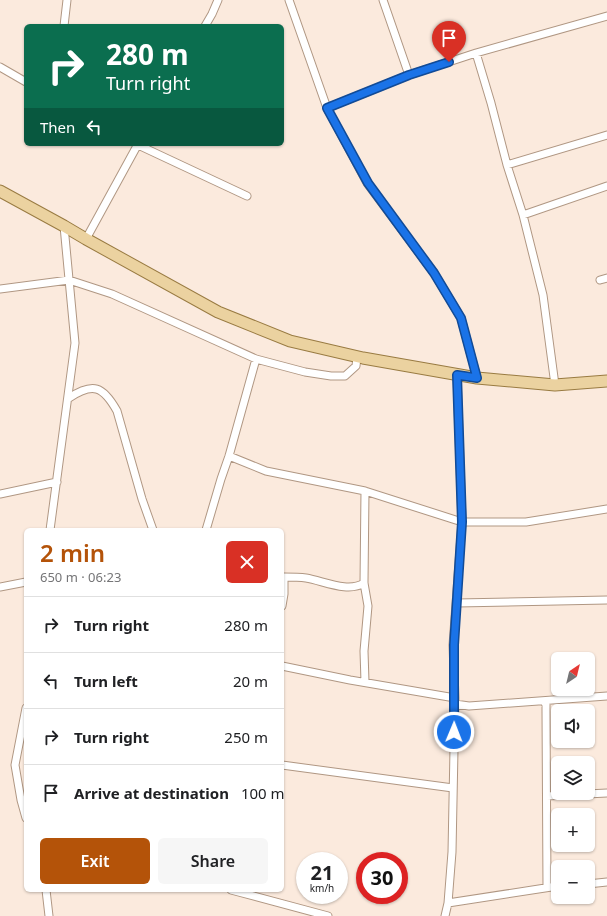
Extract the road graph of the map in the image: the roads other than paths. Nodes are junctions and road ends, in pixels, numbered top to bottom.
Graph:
1 (67, 0) edge
2 (218, 0) edge
3 (289, 0) edge
4 (383, 0) edge
5 (607, 16) edge
6 (64, 24) edge
7 (206, 24) edge
8 (476, 53) junction
9 (0, 67) edge
10 (409, 75) junction
11 (24, 81) edge
12 (327, 108) junction
13 (607, 135) edge
14 (136, 146) edge
15 (141, 146) edge
16 (507, 165) junction
17 (607, 186) edge
18 (0, 191) edge
19 (247, 196) dead end
20 (523, 215) junction
21 (64, 226) junction
22 (86, 239) junction
23 (69, 280) junction
24 (0, 289) edge
25 (357, 357) junction
26 (256, 359) junction
27 (457, 375) junction
28 (477, 378) junction
29 (607, 381) edge
30 (555, 385) junction
31 (69, 398) junction
32 (229, 456) junction
33 (57, 482) junction
34 (365, 491) junction
35 (0, 494) edge
36 (607, 509) edge
37 (462, 522) junction
38 (50, 528) edge
39 (152, 528) edge
40 (207, 528) edge
41 (284, 577) edge
42 (24, 582) edge
43 (364, 583) junction
44 (0, 587) edge
45 (607, 600) edge
46 (457, 603) junction
47 (284, 666) edge
48 (365, 682) junction
49 (607, 696) edge
50 (455, 701) junction
51 (544, 701) junction
52 (24, 718) edge
53 (284, 765) edge
54 (453, 788) junction
55 (607, 793) edge
56 (547, 796) junction
57 (24, 810) edge
58 (607, 882) edge
59 (595, 883) edge
60 (547, 887) junction
61 (551, 887) edge
62 (46, 892) edge
63 (238, 892) edge
64 (448, 903) junction
65 (49, 916) edge
66 (328, 916) edge
67 (445, 916) edge

1 - 6 street
2 - 7 street
3 - 12 street
4 - 10 street
5 - 8 street
8 - 10 street
8 - 16 street
9 - 11 street
10 - 12 street
12 - 28 street
13 - 16 street
14 - 22 street
15 - 19 street
16 - 20 street
17 - 20 street
18 - 21 main road
20 - 30 street
21 - 22 main road
21 - 23 street
22 - 25 main road
23 - 24 street
23 - 26 street
23 - 31 street
25 - 26 street
25 - 27 main road
26 - 32 street
27 - 28 main road
27 - 37 street
28 - 30 main road
29 - 30 main road
31 - 33 street
31 - 39 street
32 - 34 street
32 - 40 street
33 - 35 street
33 - 38 street
34 - 37 street
34 - 43 street
36 - 37 street
37 - 46 street
41 - 43 street
42 - 44 street
43 - 48 street
45 - 46 street
46 - 50 street
47 - 48 street
48 - 50 street
49 - 51 street
50 - 51 street
50 - 54 street
51 - 56 street
52 - 57 street
53 - 54 street
54 - 64 street
55 - 56 street
56 - 60 street
58 - 59 street
60 - 61 street
60 - 64 street
62 - 65 street
63 - 66 street
64 - 67 street

